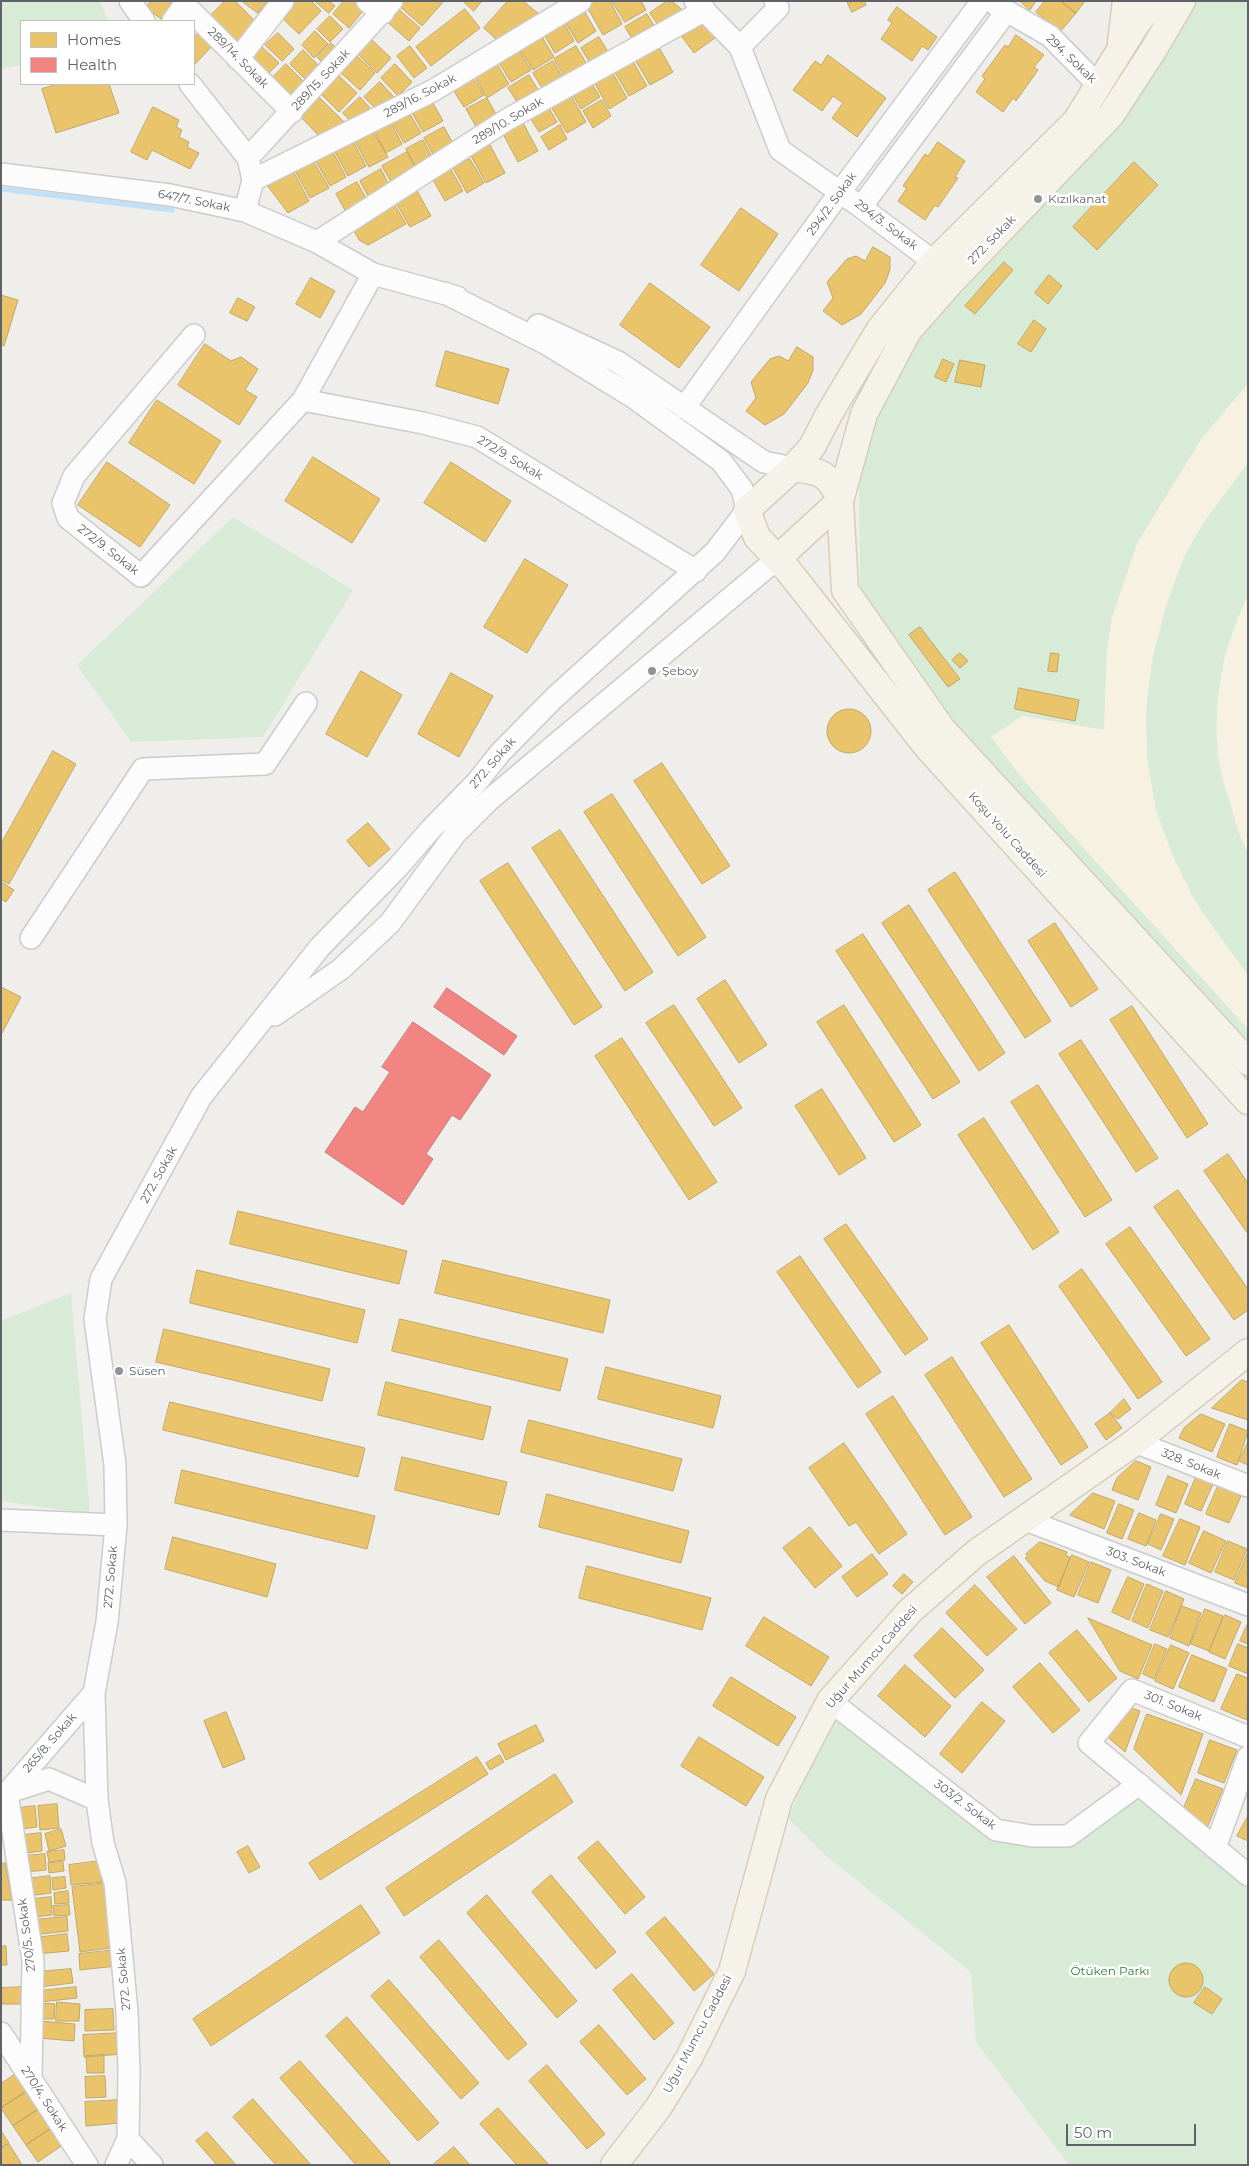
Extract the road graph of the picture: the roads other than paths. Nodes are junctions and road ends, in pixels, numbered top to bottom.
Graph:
1 (130, 1) edge
2 (283, 1) edge
3 (581, 1) edge
4 (982, 1) edge
5 (1126, 1) edge
6 (1172, 3) edge
7 (381, 5) edge
8 (776, 5) edge
9 (700, 6) edge
10 (555, 7) edge
11 (999, 7) edge
12 (182, 9) edge
13 (143, 20) edge
14 (194, 20) edge
15 (195, 21) edge
16 (740, 47) junction
17 (1120, 50) junction
18 (238, 59) junction
19 (191, 85) edge
20 (1099, 86) junction
21 (292, 112) junction
22 (248, 158) junction
23 (1, 174) edge
24 (253, 180) junction
25 (840, 192) junction
26 (861, 206) junction
27 (245, 211) junction
28 (317, 242) junction
29 (934, 262) junction
30 (373, 274) junction
31 (444, 293) junction
32 (194, 335) dead end
33 (303, 400) junction
34 (684, 408) junction
35 (793, 468) junction
36 (840, 501) junction
37 (747, 510) junction
38 (777, 559) junction
39 (696, 571) junction
40 (306, 703) dead end
41 (477, 782) junction
42 (488, 801) junction
43 (31, 938) dead end
44 (254, 1030) junction
45 (1248, 1062) edge
46 (1248, 1101) edge
47 (1244, 1359) edge
48 (1135, 1442) junction
49 (1248, 1486) edge
50 (1023, 1519) junction
51 (1, 1520) edge
52 (116, 1525) junction
53 (1248, 1605) edge
54 (94, 1694) junction
55 (830, 1701) junction
56 (1248, 1737) edge
57 (1248, 1757) edge
58 (1139, 1784) junction
59 (4, 1794) edge
60 (97, 1800) junction
61 (1215, 1848) junction
62 (1248, 1875) edge
63 (1, 2034) edge
64 (31, 2078) junction
65 (128, 2139) junction
66 (86, 2165) edge
67 (116, 2165) edge
68 (152, 2165) edge
69 (614, 2165) edge

1 - 13 street
2 - 18 street
3 - 10 street, 289/16. Sokak
4 - 25 street, 294/2. Sokak
5 - 17 main road
6 - 17 main road, 272. Sokak
6 - 36 main road, 272. Sokak
7 - 21 street, 289/15. Sokak
8 - 16 street
9 - 16 street
9 - 28 street, 289/10. Sokak
10 - 24 street, 289/16. Sokak
11 - 20 street, 294. Sokak
11 - 26 street
12 - 14 street, 289/14. Sokak
15 - 18 street, 289/14. Sokak
16 - 25 street, 294/3. Sokak
17 - 20 main road, 272. Sokak
18 - 21 street, 289/14. Sokak
19 - 22 street
20 - 29 main road, 272. Sokak
21 - 22 street, 289/15. Sokak
22 - 24 street
23 - 27 street, 647/7. Sokak
24 - 27 street
25 - 26 street, 294/3. Sokak
25 - 34 street, 294/2. Sokak
26 - 29 street, 294/3. Sokak
27 - 28 street, 647/7. Sokak
28 - 30 street, 647/7. Sokak
29 - 35 main road, 272. Sokak
30 - 31 street, 647/7. Sokak
30 - 33 street, 272/9. Sokak
31 - 34 street
31 - 37 street
32 - 33 street, 272/9. Sokak
33 - 39 street, 272/9. Sokak
34 - 35 street
35 - 36 main road
35 - 37 main road, 272. Sokak
36 - 38 main road, 272. Sokak
36 - 45 main road, Koşu Yolu Caddesi
37 - 38 main road
37 - 39 street, 272. Sokak
38 - 42 street, 272. Sokak
38 - 46 main road, Koşu Yolu Caddesi
39 - 41 street, 272. Sokak
40 - 43 street
41 - 42 street
41 - 44 street, 272. Sokak
42 - 44 street, 272. Sokak
44 - 52 street, 272. Sokak
47 - 48 main road, Uğur Mumcu Caddesi
48 - 49 street, 328. Sokak
48 - 50 main road, Uğur Mumcu Caddesi
50 - 53 street, 303. Sokak
50 - 55 main road, Uğur Mumcu Caddesi
51 - 52 street
52 - 54 street, 272. Sokak
54 - 59 street, 265/8. Sokak
54 - 60 street, 272. Sokak
55 - 58 street, 303/2. Sokak
55 - 69 main road, Uğur Mumcu Caddesi
56 - 58 street, 301. Sokak
57 - 61 street
58 - 61 street
59 - 60 street, 265/8. Sokak
59 - 64 street, 270/5. Sokak
60 - 65 street, 272. Sokak
61 - 62 street
63 - 64 street, 270/4. Sokak
64 - 66 street, 270/4. Sokak
65 - 67 street, 272. Sokak
65 - 68 street

